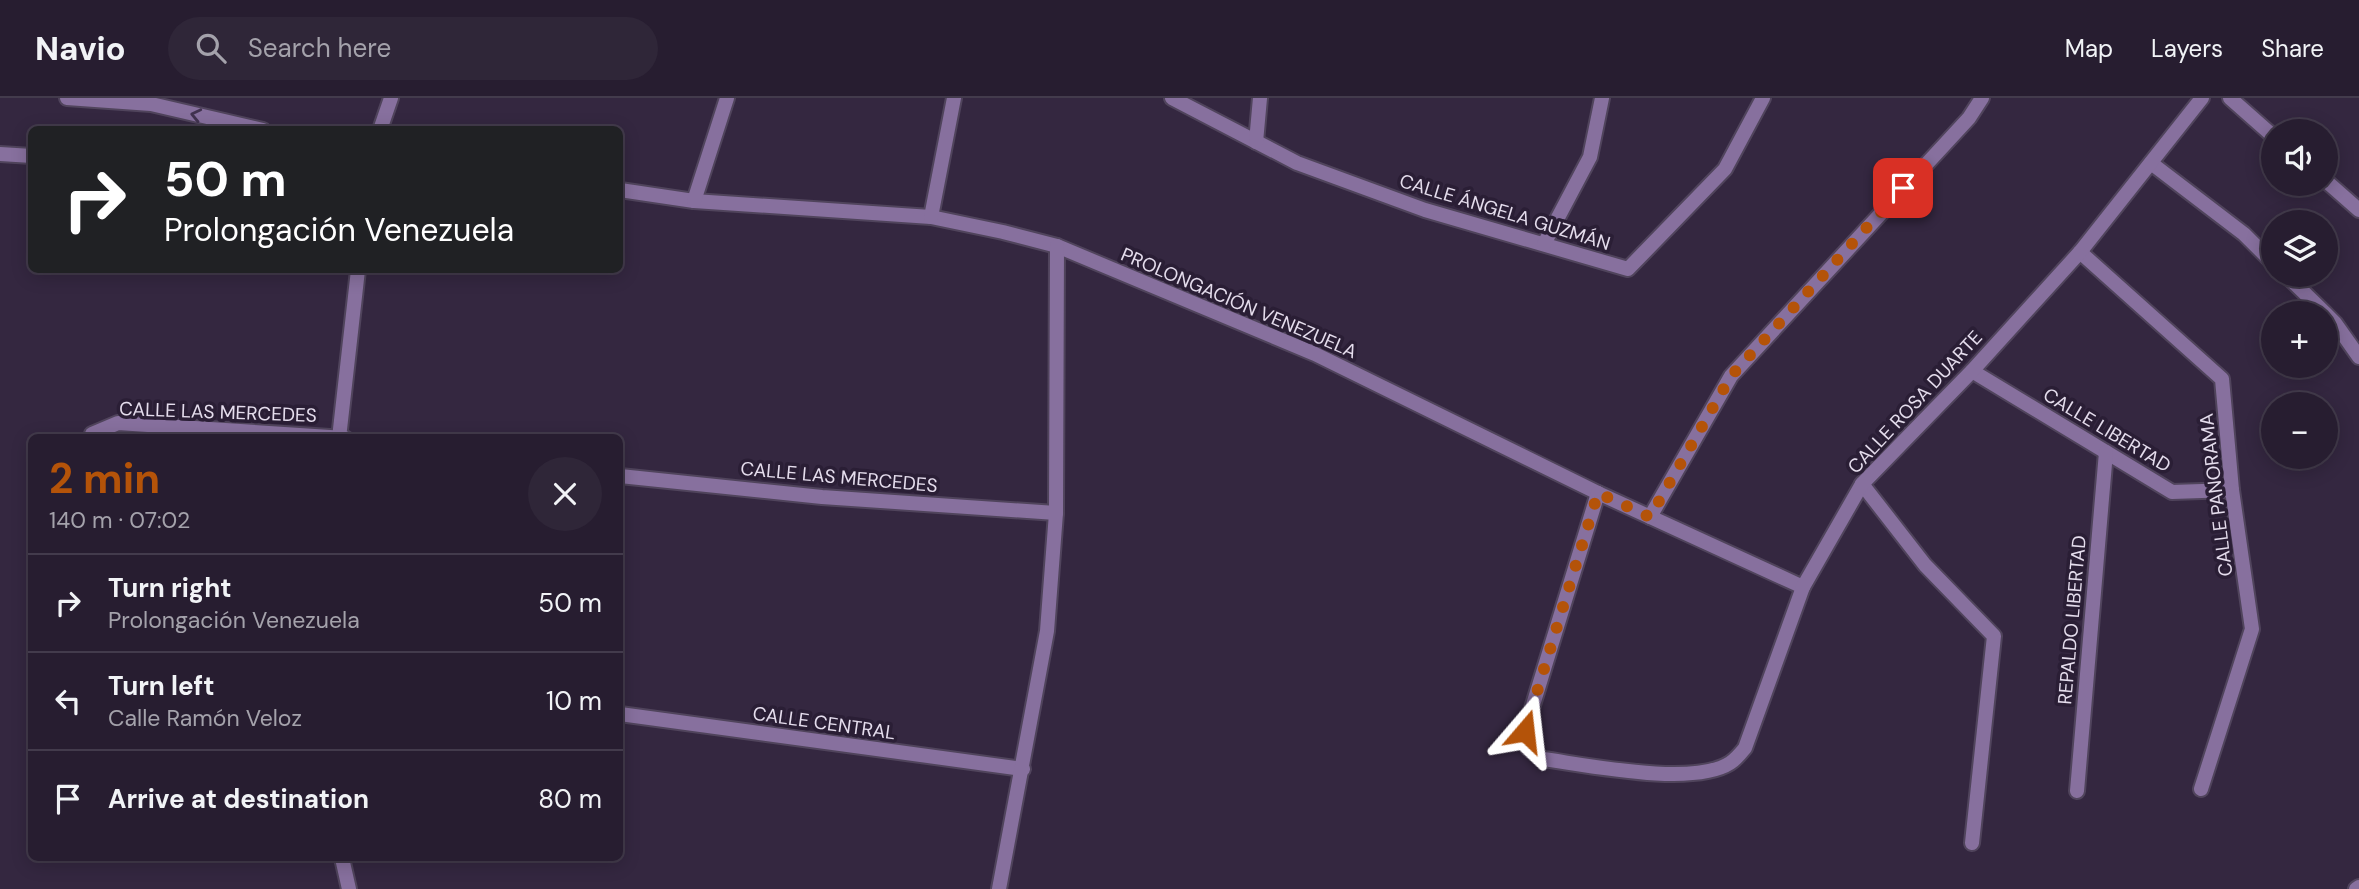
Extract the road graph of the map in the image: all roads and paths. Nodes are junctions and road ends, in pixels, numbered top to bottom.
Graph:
1 (67, 98) edge
2 (391, 98) edge
3 (727, 98) edge
4 (954, 98) edge
5 (1172, 98) edge
6 (1260, 98) edge
7 (1602, 98) edge
8 (1763, 98) edge
9 (1982, 98) edge
10 (2202, 98) edge
11 (2230, 98) edge
12 (2261, 125) edge
13 (246, 126) edge
14 (381, 126) edge
15 (1256, 142) junction
16 (0, 154) edge
17 (28, 156) edge
18 (2151, 163) junction
19 (623, 190) edge
20 (2338, 192) edge
21 (694, 201) junction
22 (2359, 210) edge
23 (931, 217) junction
24 (1544, 244) junction
25 (1058, 246) junction
26 (2261, 251) edge
27 (2080, 252) junction
28 (358, 273) edge
29 (2299, 287) edge
30 (2313, 301) edge
31 (2338, 327) edge
32 (2359, 357) edge
33 (1972, 371) junction
34 (95, 434) edge
35 (292, 434) edge
36 (339, 434) edge
37 (2106, 452) junction
38 (623, 476) edge
39 (1862, 484) junction
40 (2232, 490) junction
41 (1598, 493) junction
42 (1056, 513) junction
43 (1650, 517) junction
44 (1803, 587) junction
45 (623, 714) edge
46 (1023, 769) junction
47 (2201, 789) dead end
48 (2077, 791) dead end
49 (1972, 843) dead end
50 (343, 861) edge
51 (349, 889) edge
52 (999, 889) edge

13 -> 1 street
2 - 14 street
3 - 21 street
4 - 23 street
5 - 15 street, CALLE ÁNGELA GUZMÁN
6 - 15 street
7 - 24 street
8 - 24 street, CALLE ÁNGELA GUZMÁN
9 - 43 street
10 - 18 street, CALLE ROSA DUARTE
11 - 12 street
15 - 24 street, CALLE ÁNGELA GUZMÁN
16 - 17 street
18 - 26 street
18 - 27 street, CALLE ROSA DUARTE
19 - 21 street, PROLONGACIÓN VENEZUELA
20 - 22 street
21 - 23 street, PROLONGACIÓN VENEZUELA
23 - 25 street, PROLONGACIÓN VENEZUELA
25 - 41 street, PROLONGACIÓN VENEZUELA
25 - 42 street
27 - 33 street, CALLE ROSA DUARTE
27 - 40 street, CALLE PANORAMA
28 - 36 street
29 - 30 street
31 - 32 street
33 - 37 street, CALLE LIBERTAD
33 - 39 street, CALLE ROSA DUARTE
34 - 35 street, CALLE LAS MERCEDES
37 - 40 street, CALLE LIBERTAD
37 - 48 street, REPALDO LIBERTAD
38 - 42 street, CALLE LAS MERCEDES
39 - 44 street, CALLE ROSA DUARTE
39 - 49 street
40 - 47 street, CALLE PANORAMA
41 - 43 street, PROLONGACIÓN VENEZUELA
41 - 44 street, CALLE ROSA DUARTE
42 - 46 street
43 - 44 street, PROLONGACIÓN VENEZUELA
45 - 46 street, CALLE CENTRAL
46 - 52 street
50 - 51 street

